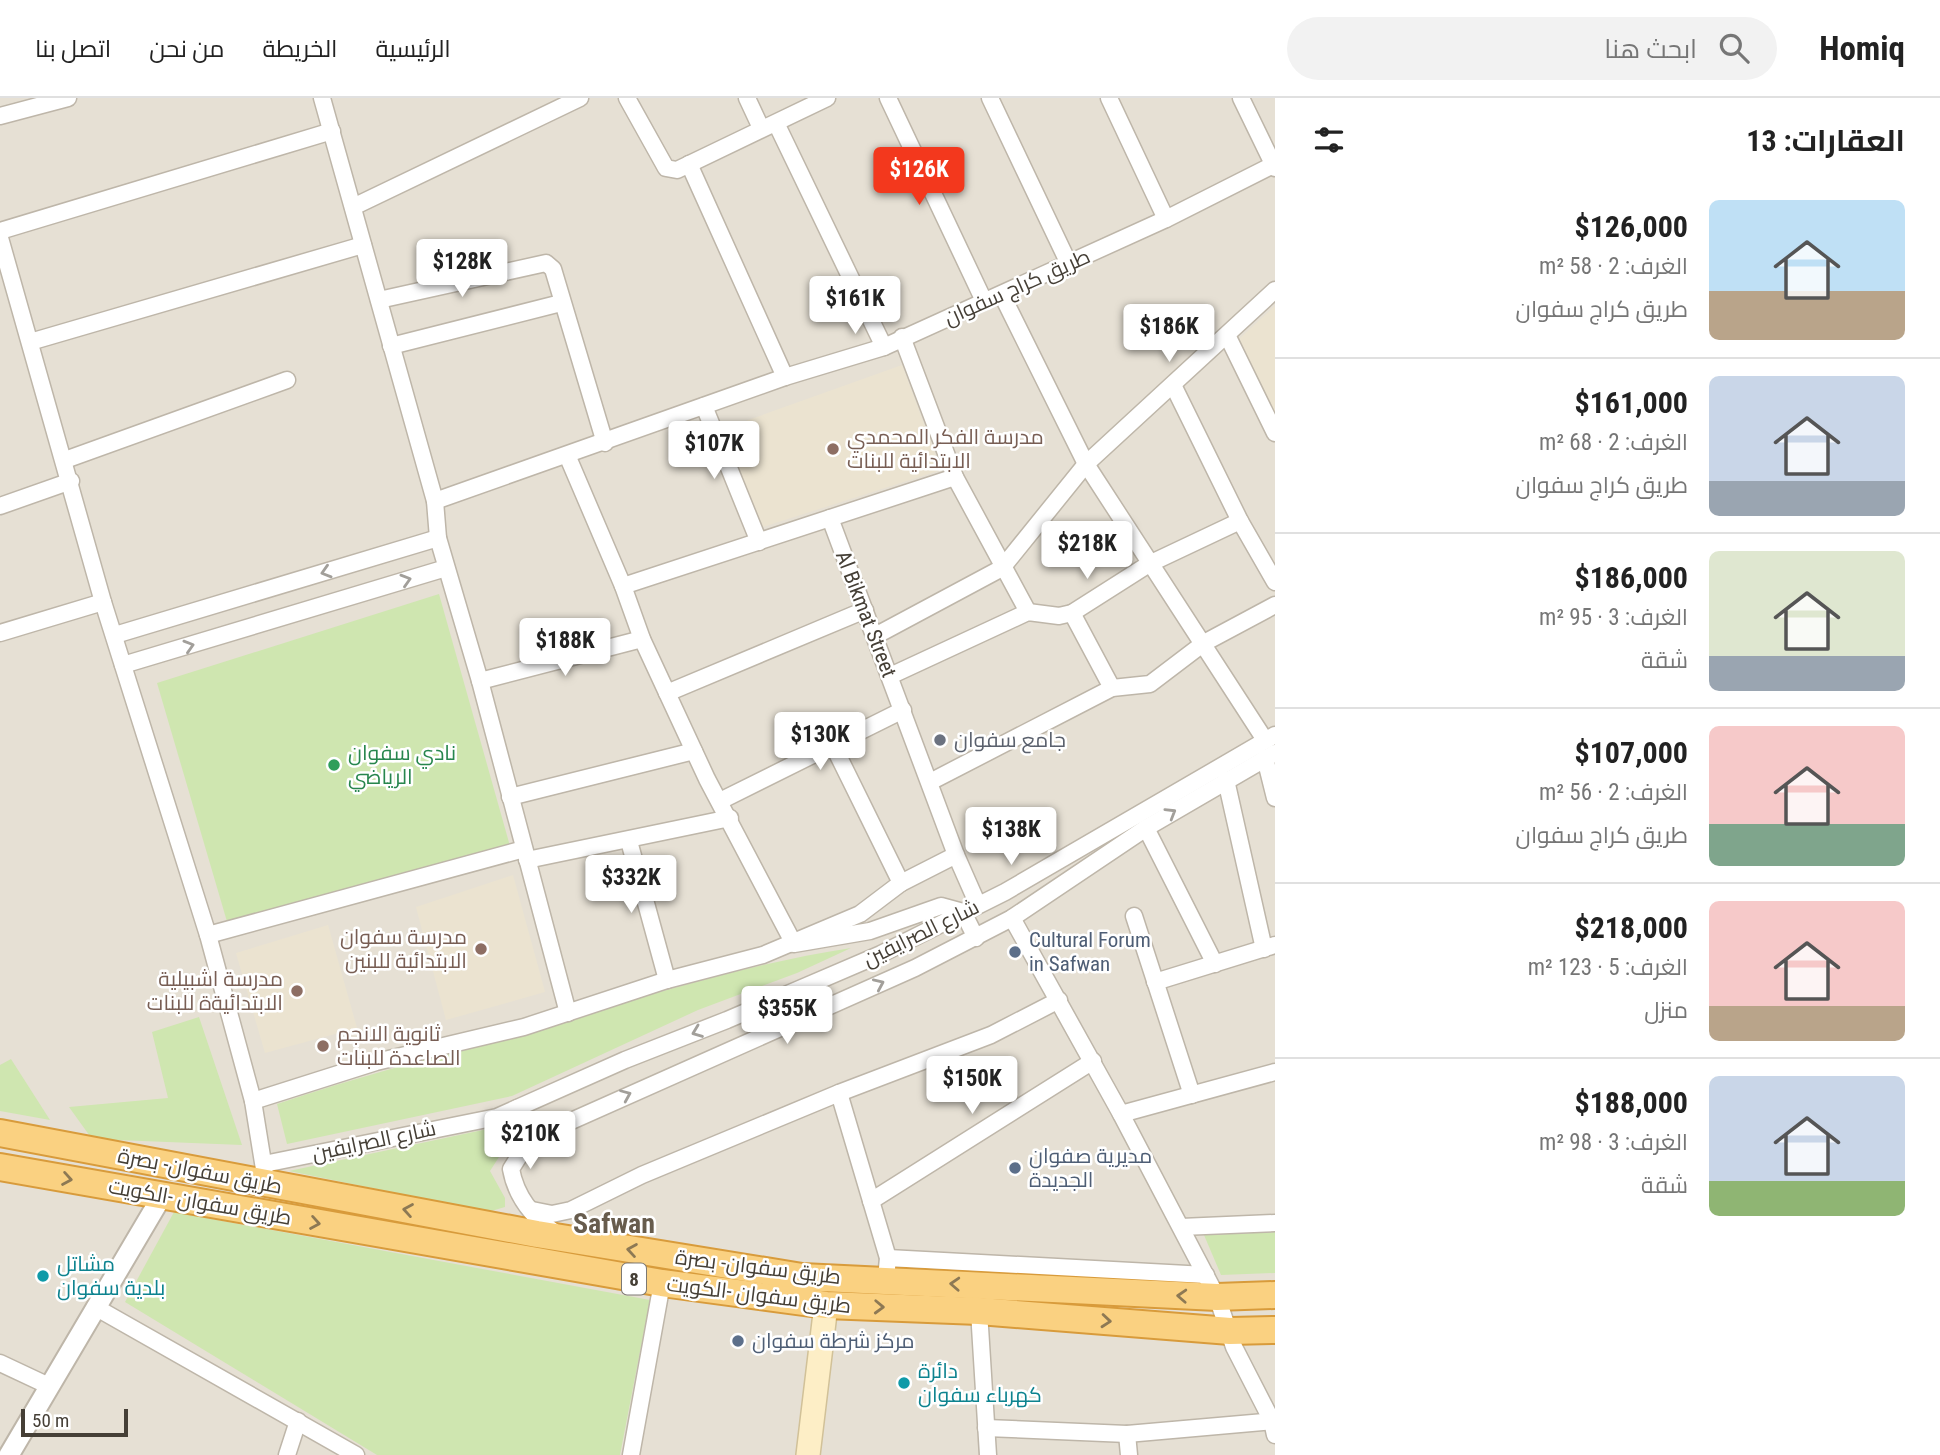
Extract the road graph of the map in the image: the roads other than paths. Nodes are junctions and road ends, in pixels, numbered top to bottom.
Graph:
1 (68, 98) edge
2 (322, 98) edge
3 (580, 98) edge
4 (627, 98) edge
5 (747, 98) edge
6 (827, 98) edge
7 (888, 98) edge
8 (990, 98) edge
9 (1109, 98) edge
10 (1241, 98) edge
11 (0, 116) edge
12 (769, 127) junction
13 (332, 131) junction
14 (689, 164) junction
15 (1275, 165) edge
16 (353, 207) junction
17 (1166, 219) junction
18 (0, 231) edge
19 (0, 238) edge
20 (363, 245) junction
21 (1069, 264) junction
22 (1275, 289) edge
23 (1002, 295) junction
24 (379, 300) junction
25 (984, 301) junction
26 (561, 303) junction
27 (1227, 335) junction
28 (902, 337) junction
29 (30, 342) junction
30 (391, 346) junction
31 (884, 346) junction
32 (785, 377) junction
33 (287, 380) dead end
34 (1173, 385) junction
35 (704, 407) junction
36 (1275, 433) edge
37 (605, 443) junction
38 (568, 455) junction
39 (65, 460) junction
40 (1086, 464) junction
41 (955, 477) junction
42 (71, 481) junction
43 (435, 501) junction
44 (0, 506) edge
45 (830, 519) junction
46 (1240, 521) junction
47 (438, 538) junction
48 (759, 542) junction
49 (1149, 564) junction
50 (446, 568) junction
51 (1002, 568) junction
52 (1275, 582) edge
53 (623, 586) junction
54 (103, 602) junction
55 (1275, 605) edge
56 (865, 610) junction
57 (1028, 611) junction
58 (1072, 613) junction
59 (0, 633) edge
60 (115, 635) junction
61 (875, 636) junction
62 (642, 639) junction
63 (1204, 643) junction
64 (123, 665) junction
65 (890, 676) junction
66 (480, 681) junction
67 (1112, 688) junction
68 (667, 693) junction
69 (903, 710) junction
70 (1270, 737) edge
71 (833, 745) junction
72 (694, 751) junction
73 (1270, 756) edge
74 (1226, 780) junction
75 (930, 782) junction
76 (510, 797) junction
77 (1275, 798) edge
78 (720, 802) junction
79 (730, 818) junction
80 (1146, 828) junction
81 (629, 841) junction
82 (1083, 844) junction
83 (526, 855) junction
84 (956, 855) junction
85 (1095, 864) junction
86 (901, 883) junction
87 (978, 905) junction
88 (962, 912) junction
89 (860, 914) junction
90 (1134, 915) dead end
91 (1012, 918) junction
92 (870, 931) junction
93 (208, 935) junction
94 (976, 938) junction
95 (794, 944) junction
96 (1269, 947) edge
97 (881, 954) junction
98 (1215, 964) junction
99 (667, 980) junction
100 (1155, 982) junction
101 (1059, 1000) junction
102 (568, 1013) junction
103 (1093, 1061) junction
104 (1275, 1072) edge
105 (839, 1093) junction
106 (1192, 1094) junction
107 (253, 1101) junction
108 (517, 1108) junction
109 (1121, 1114) junction
110 (0, 1133) edge
111 (535, 1138) junction
112 (0, 1167) edge
113 (265, 1174) junction
114 (162, 1196) junction
115 (871, 1201) junction
116 (532, 1210) junction
117 (1275, 1223) edge
118 (1181, 1227) junction
119 (579, 1241) junction
120 (581, 1269) junction
121 (886, 1269) junction
122 (662, 1283) junction
123 (1211, 1286) junction
124 (1275, 1295) edge
125 (826, 1306) junction
126 (95, 1307) junction
127 (979, 1311) junction
128 (1275, 1330) edge
129 (1230, 1331) junction
130 (0, 1363) edge
131 (49, 1387) junction
132 (298, 1421) junction
133 (1274, 1425) edge
134 (986, 1428) junction
135 (1127, 1434) junction
136 (9, 1455) edge
137 (287, 1455) edge
138 (356, 1455) edge
139 (631, 1455) edge
140 (808, 1455) edge
141 (988, 1455) edge
142 (1129, 1455) edge

1 - 11 street
2 - 13 street
3 - 16 street
4 - 14 street
5 - 12 street
6 - 12 street
7 - 25 street
8 - 21 street
9 - 17 street
10 - 15 street
12 - 14 street
12 - 31 street
13 - 16 street
13 - 18 street
14 - 32 street
15 - 17 street, طريق كراج سفوان
16 - 20 street
17 - 21 street, طريق كراج سفوان
19 - 29 street
20 - 24 street
20 - 29 street
21 - 23 street, طريق كراج سفوان
22 - 27 street
23 - 25 street, طريق كراج سفوان
23 - 40 street
24 - 26 street
24 - 30 street
25 - 28 street, طريق كراج سفوان
26 - 30 street
26 - 37 street
27 - 34 street
27 - 36 street
28 - 31 street, طريق كراج سفوان
28 - 41 street
29 - 39 street
30 - 43 street
31 - 32 street, طريق كراج سفوان
32 - 35 street, طريق كراج سفوان
33 - 39 street
34 - 40 street
34 - 46 street
35 - 37 street, طريق كراج سفوان
35 - 48 street
37 - 38 street, طريق كراج سفوان
38 - 43 street, طريق كراج سفوان
38 - 53 street
39 - 42 street
40 - 49 street
40 - 51 street
41 - 45 street
41 - 51 street
42 - 44 street
42 - 54 street
43 - 47 street
45 - 48 street
45 - 56 street, Al Bikmat Street
46 - 49 street
46 - 52 street
47 - 50 street
47 -> 60 street
48 - 53 street
49 - 58 street
49 - 63 street
64 -> 50 street
50 - 66 street
51 - 57 street
51 - 61 street
53 - 62 street
54 - 59 street
54 - 60 street
55 - 63 street
56 - 61 street, Al Bikmat Street
56 - 68 street
57 - 58 street
57 - 65 street
58 - 67 street
60 - 64 street
61 - 65 street, Al Bikmat Street
62 - 66 street
62 - 68 street
63 - 67 street
63 - 70 street
64 - 93 street
65 - 69 street, Al Bikmat Street
66 - 76 street
67 - 75 street
68 - 72 street
69 - 71 street
69 - 75 street, Al Bikmat Street
70 - 82 street, شارع الصرايفين
71 - 78 street
71 - 86 street
72 - 76 street
72 - 78 street
73 - 74 street, شارع الصرايفين
73 - 77 street
80 -> 74 street, شارع الصرايفين
74 - 96 street
75 - 84 street, Al Bikmat Street
76 - 83 street
78 - 79 street
79 - 81 street
79 - 95 street
80 - 85 street, شارع الصرايفين
80 - 98 street
81 - 83 street
81 - 99 street
82 - 85 street
82 - 87 street, شارع الصرايفين
83 - 93 street
83 - 102 street
84 - 86 street
84 - 87 street, Al Bikmat Street
85 - 91 street, شارع الصرايفين
86 - 89 street
87 - 88 street, شارع الصرايفين
88 - 92 street
88 - 94 street
88 - 97 street, شارع الصرايفين
89 - 92 street
89 - 95 street
90 - 100 street
91 - 94 street, شارع الصرايفين
91 - 101 street
92 - 95 street
92 - 97 street
93 - 107 street
111 -> 94 street, شارع الصرايفين
95 - 99 street
96 - 98 street
97 -> 108 street, شارع الصرايفين
98 - 100 street
99 - 102 street
100 - 106 street
101 - 103 street
101 - 105 street
102 - 107 street
103 - 109 street
103 - 115 street
104 - 106 street
105 - 115 street
105 - 116 street
106 - 109 street
107 - 113 street
108 - 111 street
108 - 113 street, شارع الصرايفين
109 - 118 street
110 - 113 highway, طريق سفوان- بصرة / 8
111 - 116 street
112 -> 114 highway, طريق سفوان -الكويت / 8
119 -> 113 highway, طريق سفوان- بصرة / 8
114 -> 120 highway, طريق سفوان -الكويت / 8
114 - 126 street
115 - 121 street
116 - 119 street
117 - 118 street
118 - 123 street
119 - 120 highway
121 -> 119 highway, طريق سفوان- بصرة / 8
120 - 122 highway, طريق سفوان -الكويت / 8
121 - 123 highway, طريق سفوان- بصرة / 8
122 - 125 highway, طريق سفوان -الكويت / 8
122 - 139 street
123 - 124 highway, طريق سفوان- بصرة / 8
123 - 129 street
125 -> 127 highway, طريق سفوان -الكويت / 8
125 - 140 main road
126 - 131 street
126 - 132 street
127 -> 129 highway, طريق سفوان -الكويت / 8
127 - 134 street
128 - 129 highway, طريق سفوان -الكويت / 8
129 - 133 street
130 - 131 street
131 - 136 street
132 - 137 street
132 - 138 street
133 - 135 street
134 - 135 street
134 - 141 street
135 - 142 street

